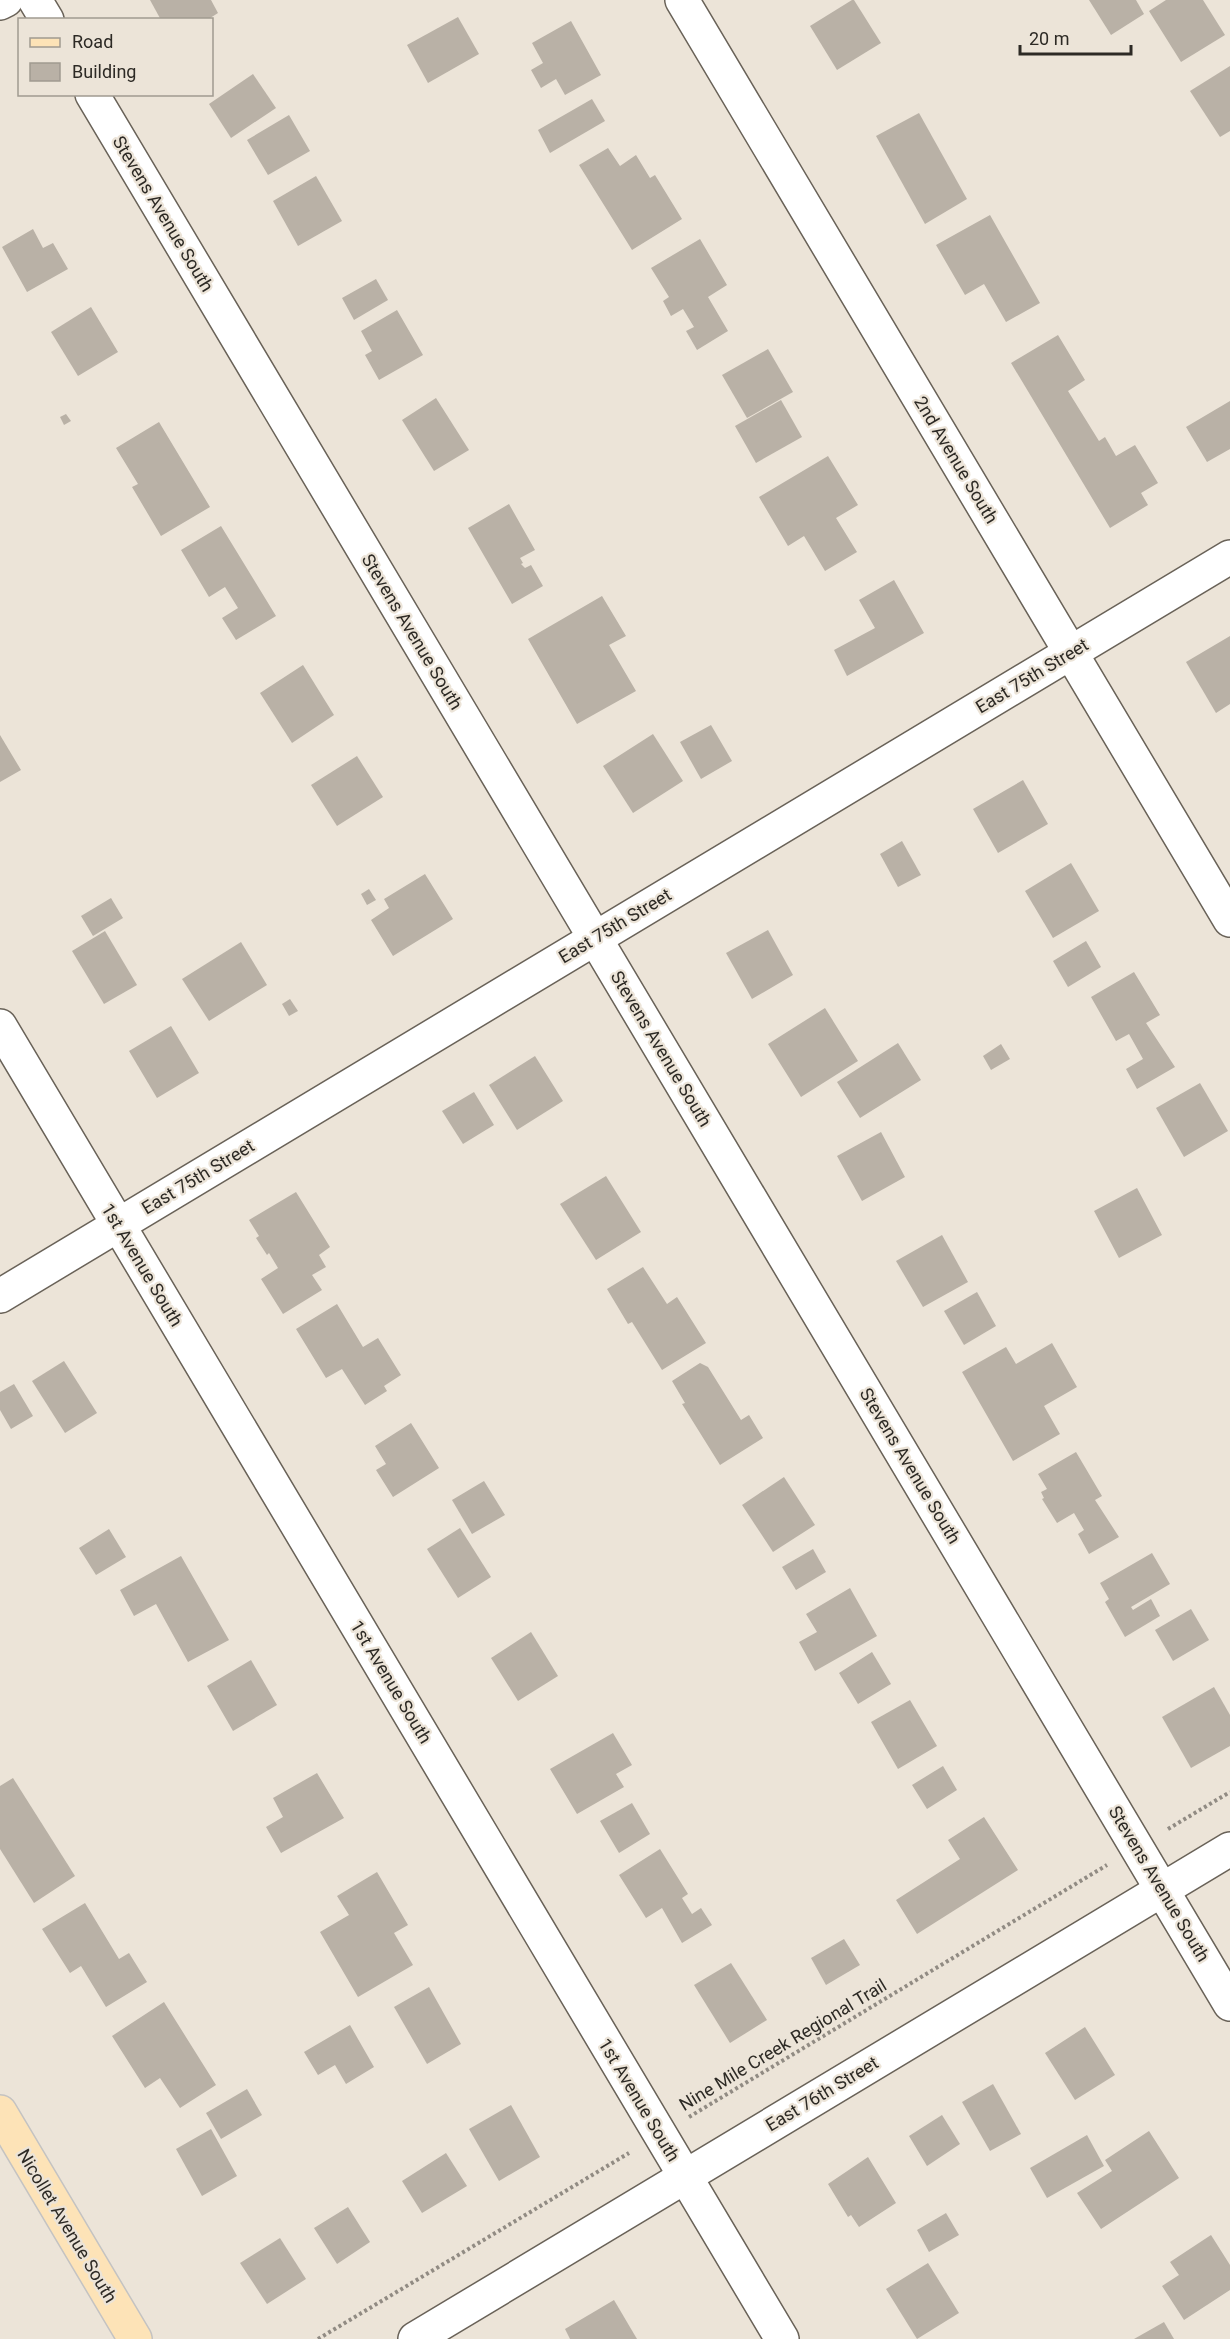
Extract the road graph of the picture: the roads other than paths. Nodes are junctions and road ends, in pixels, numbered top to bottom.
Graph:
1 (6, 0) edge
2 (35, 0) edge
3 (682, 0) edge
4 (0, 3) edge
5 (46, 18) edge
6 (93, 96) edge
7 (1230, 557) edge
8 (1070, 653) junction
9 (1230, 920) edge
10 (595, 938) junction
11 (0, 1026) edge
12 (118, 1225) junction
13 (0, 1296) edge
14 (1230, 1849) edge
15 (1163, 1889) junction
16 (1230, 2004) edge
17 (0, 2112) edge
18 (685, 2177) junction
19 (135, 2339) edge
20 (415, 2339) edge
21 (782, 2339) edge

1 - 4 street
2 - 5 street
3 - 8 street, 2nd Avenue South
6 - 10 street, Stevens Avenue South
7 - 8 street, East 75th Street
8 - 9 street, 2nd Avenue South
8 - 10 street, East 75th Street
10 - 12 street, East 75th Street
10 - 15 street, Stevens Avenue South
11 - 12 street, 1st Avenue South
12 - 13 street, East 75th Street
12 - 18 street, 1st Avenue South
14 - 15 street, East 76th Street
15 - 16 street, Stevens Avenue South
15 - 18 street, East 76th Street
17 - 19 main road, Nicollet Avenue South
18 - 20 street, East 76th Street
18 - 21 street, 1st Avenue South

